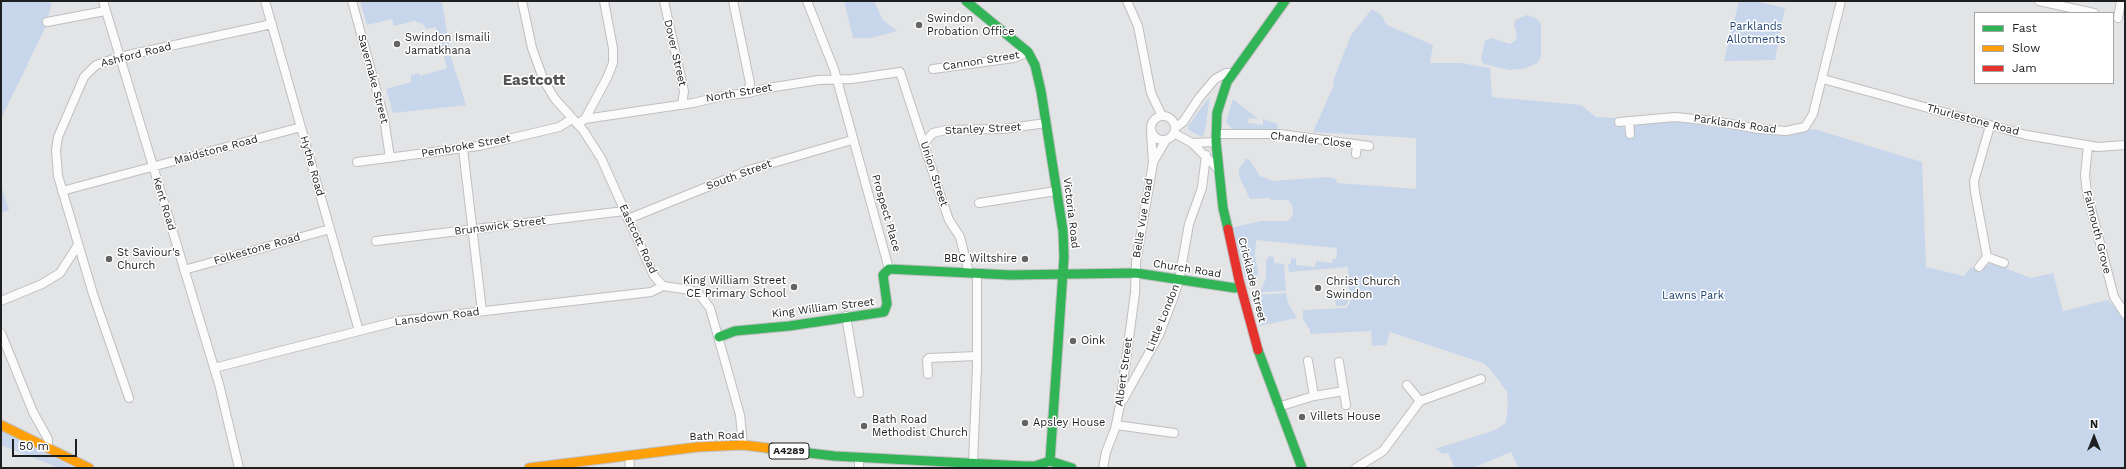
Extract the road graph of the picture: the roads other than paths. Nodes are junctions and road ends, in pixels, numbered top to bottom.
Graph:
1 (103, 1) edge
2 (265, 1) edge
3 (352, 1) edge
4 (522, 1) edge
5 (604, 1) edge
6 (664, 1) edge
7 (733, 1) edge
8 (807, 1) edge
9 (966, 1) edge
10 (1127, 1) edge
11 (1285, 1) edge
12 (1841, 1) edge
13 (2039, 1) edge
14 (2121, 1) edge
15 (105, 11) junction
16 (2089, 12) edge
17 (2119, 18) edge
18 (47, 22) dead end
19 (272, 24) junction
20 (1028, 52) junction
21 (119, 57) junction
22 (933, 69) dead end
23 (1232, 73) junction
24 (902, 74) joint
25 (1823, 79) junction
26 (836, 80) junction
27 (748, 93) junction
28 (682, 105) junction
29 (1162, 116) junction
30 (585, 119) junction
31 (1628, 121) junction
32 (575, 122) junction
33 (1619, 122) dead end
34 (1046, 123) junction
35 (1990, 126) junction
36 (301, 127) junction
37 (1175, 130) junction
38 (1151, 132) junction
39 (1630, 134) dead end
40 (1216, 138) junction
41 (852, 140) junction
42 (1166, 140) junction
43 (924, 143) junction
44 (1192, 143) junction
45 (1357, 144) junction
46 (2125, 145) edge
47 (1369, 146) dead end
48 (2088, 146) junction
49 (463, 149) junction
50 (1356, 154) dead end
51 (1206, 155) junction
52 (390, 158) junction
53 (357, 162) dead end
54 (1153, 163) junction
55 (152, 167) junction
56 (1218, 169) junction
57 (62, 191) junction
58 (1056, 191) junction
59 (979, 204) dead end
60 (626, 215) junction
61 (330, 229) junction
62 (473, 230) junction
63 (376, 241) dead end
64 (78, 245) junction
65 (1987, 257) junction
66 (2004, 263) dead end
67 (1979, 267) dead end
68 (889, 269) junction
69 (184, 270) junction
70 (973, 273) junction
71 (1136, 273) junction
72 (1064, 274) junction
73 (1179, 280) junction
74 (663, 286) junction
75 (1235, 288) dead end
76 (1, 301) edge
77 (482, 311) junction
78 (2125, 314) edge
79 (846, 316) junction
80 (359, 331) junction
81 (1, 333) edge
82 (719, 337) junction
83 (977, 356) junction
84 (1308, 361) dead end
85 (1339, 362) dead end
86 (214, 368) junction
87 (928, 374) dead end
88 (1481, 379) dead end
89 (1407, 385) dead end
90 (1344, 390) junction
91 (860, 393) dead end
92 (1314, 396) junction
93 (129, 398) dead end
94 (1420, 401) junction
95 (1120, 405) junction
96 (1346, 405) dead end
97 (1278, 407) junction
98 (1, 425) edge
99 (1116, 425) junction
100 (1174, 434) dead end
101 (743, 445) junction
102 (48, 448) junction
103 (629, 456) junction
104 (859, 457) junction
105 (1050, 460) junction
106 (973, 463) junction
107 (90, 468) edge
108 (239, 468) edge
109 (529, 468) edge
110 (630, 468) edge
111 (859, 468) edge
112 (1072, 468) edge
113 (1103, 468) edge
114 (1302, 468) edge
115 (1356, 468) edge

1 - 15 street, Kent Road
2 - 19 street, Hythe Road
3 - 52 street, Savernake Street
4 - 32 street, Eastcott Road
5 - 30 street
6 - 28 street, Dover Street
7 - 27 street
8 - 26 street, Prospect Place
9 - 20 main road, Victoria Road
10 - 29 street
11 - 23 main road, Cricklade Street
12 - 25 street, Parklands Road
13 - 16 street
14 - 17 street
15 - 18 street
15 - 21 street, Kent Road
19 - 21 street, Ashford Road
19 - 36 street, Hythe Road
20 - 22 street, Cannon Street
20 - 34 main road, Victoria Road
21 - 55 street, Kent Road
21 - 57 street, Ashford Road
23 - 37 street, Belle Vue Road
23 - 40 main road, Cricklade Street
24 - 26 street, North Street
24 - 43 street, Union Street
25 - 31 street, Parklands Road
25 - 35 street, Thurlestone Road
26 - 27 street, North Street
26 - 41 street, Prospect Place
27 - 28 street, North Street
28 - 30 street, North Street
29 - 37 street
29 - 38 street
30 - 32 street, North Street
31 - 33 street, Parklands Road
31 - 39 street
32 - 49 street, Pembroke Street
32 - 60 street, Eastcott Road
34 - 43 street, Stanley Street
34 - 58 main road, Victoria Road
35 - 48 street, Thurlestone Road
35 - 65 street
36 - 55 street, Maidstone Road
36 - 61 street, Hythe Road
37 - 42 street, Belle Vue Road
37 - 44 street
38 - 42 street
38 - 54 street, Belle Vue Road
40 - 44 street
40 - 45 street, Chandler Close
40 - 56 main road, Cricklade Street
41 - 60 street, South Street
41 - 68 street, Prospect Place
42 - 54 street, Belle Vue Road
43 - 70 street, Union Street
44 - 51 street
45 - 47 street, Chandler Close
45 - 50 street, Chandler Close
46 - 48 street, Thurlestone Road
48 - 78 street, Falmouth Grove
49 - 52 street, Pembroke Street
49 - 62 street
51 - 56 street
51 - 73 street, Little London
52 - 53 street, Pembroke Street
54 - 71 street, Belle Vue Road
55 - 57 street, Maidstone Road
55 - 69 street, Kent Road
56 - 97 main road, Cricklade Street
57 - 64 street, Ashford Road
58 - 59 street
58 - 72 main road, Victoria Road
60 - 62 street, Brunswick Street
60 - 74 street, Eastcott Road
61 - 69 street, Folkestone Road
61 - 80 street, Hythe Road
62 - 63 street, Brunswick Street
62 - 77 street
64 - 76 street
64 - 93 street, Ashford Road
65 - 66 street
65 - 67 street
68 - 70 main road, Prospect Place
68 - 79 main road, King William Street
69 - 86 street, Kent Road
70 - 72 main road, Prospect Place
70 - 83 street
71 - 72 main road, Church Road
71 - 73 main road, Church Road
71 - 95 street, Albert Street
72 - 105 main road, Victoria Road
73 - 75 main road, Church Road
73 - 95 street, Little London
74 - 77 street, Lansdown Road
74 - 82 street, Eastcott Road
77 - 80 street, Lansdown Road
79 - 82 main road, King William Street
79 - 91 street
80 - 86 street, Lansdown Road
81 - 102 street
82 - 101 street, Eastcott Road
83 - 87 street
83 - 106 street
84 - 92 street
85 - 90 street
86 - 108 street, Kent Road
88 - 94 street
89 - 94 street
90 - 92 street
90 - 96 street
92 - 97 street
94 - 115 street
95 - 99 street, Albert Street
97 - 114 main road, Cricklade Street
98 - 102 main road
99 - 100 street
99 - 113 street, Albert Street
101 - 103 main road, Bath Road / A4289
101 - 104 main road, Bath Road / A4289
102 - 107 main road
103 - 109 main road, Bath Road / A4289
103 - 110 street
104 - 106 main road, Bath Road / A4289
104 - 111 street
105 - 106 main road, Bath Road / A4289
105 - 112 main road

